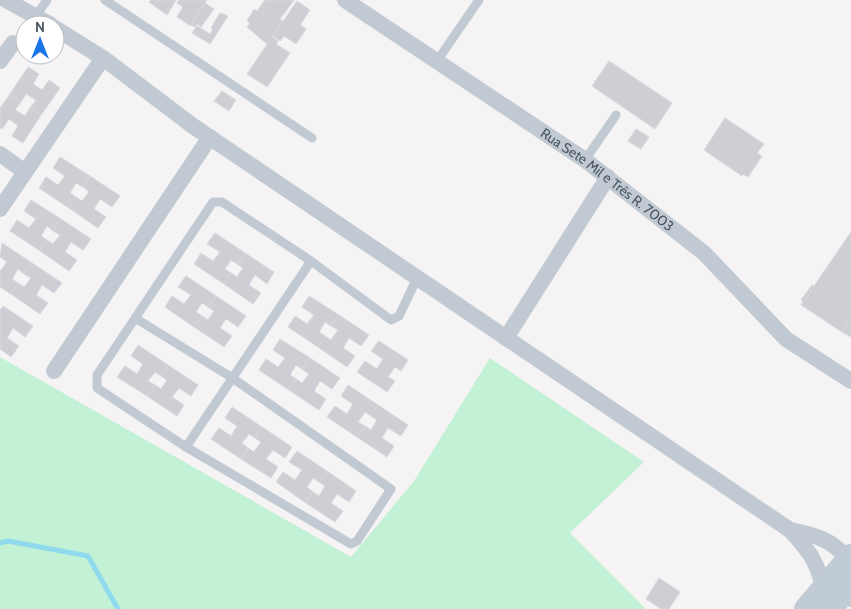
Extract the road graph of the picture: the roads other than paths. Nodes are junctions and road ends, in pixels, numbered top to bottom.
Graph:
1 (6, 0) edge
2 (47, 0) edge
3 (105, 0) edge
4 (345, 0) edge
5 (479, 0) edge
6 (34, 15) edge
7 (37, 15) edge
8 (65, 34) edge
9 (13, 43) dead end
10 (103, 58) junction
11 (437, 61) junction
12 (0, 62) edge
13 (616, 115) dead end
14 (210, 137) junction
15 (312, 138) dead end
16 (0, 154) edge
17 (585, 160) junction
18 (25, 172) junction
19 (608, 178) junction
20 (0, 209) edge
21 (311, 261) junction
22 (417, 278) junction
23 (135, 318) junction
24 (506, 338) junction
25 (54, 371) dead end
26 (231, 377) junction
27 (851, 381) edge
28 (186, 447) junction
29 (790, 530) junction
30 (849, 558) edge
31 (823, 587) junction
32 (851, 598) edge
33 (806, 609) edge
34 (834, 609) edge
35 (842, 609) edge

1 - 6 street
2 - 7 lane
3 - 15 lane
4 - 11 street, Rua Sete Mil e Três R. 7003
5 - 11 lane
8 - 10 street
9 - 12 street
10 - 14 street
10 - 18 street
11 - 17 street, Rua Sete Mil e Três R. 7003
13 - 17 lane
14 - 22 street
14 - 25 street
16 - 18 street
17 - 19 street, Rua Sete Mil e Três R. 7003
18 - 20 street
19 - 24 street
19 - 27 street, Rua Sete Mil e Três R. 7003
21 - 22 lane
21 - 23 lane
21 - 26 lane
22 - 24 street
23 - 26 lane
23 - 28 lane
24 - 29 street
26 - 28 lane
26 - 28 lane
29 - 30 street
29 - 31 street
30 - 31 main road
30 - 34 main road
31 - 33 main road
32 - 35 main road

